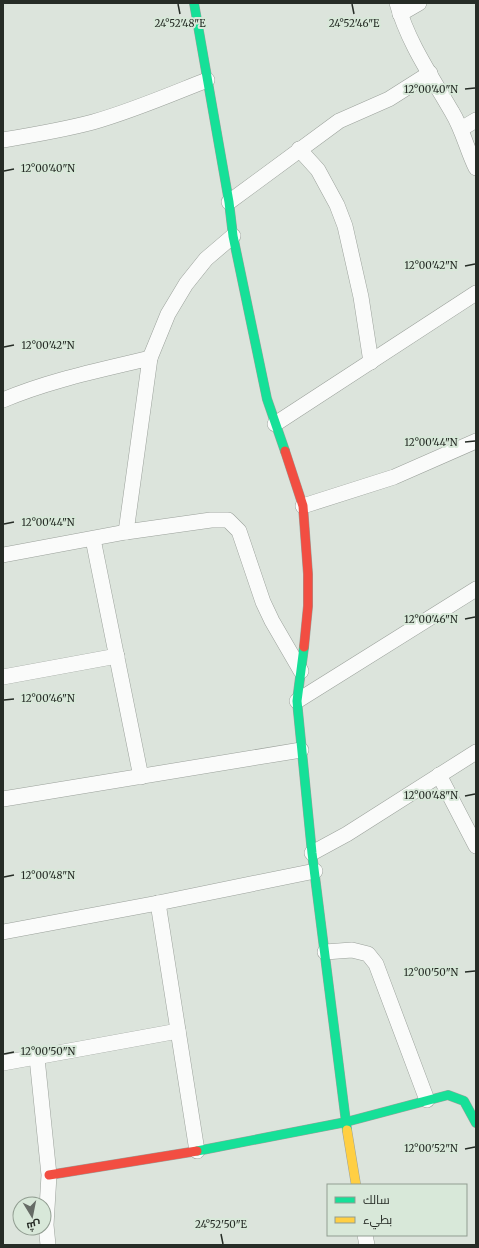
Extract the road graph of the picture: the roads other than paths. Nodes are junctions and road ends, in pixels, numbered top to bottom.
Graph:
1 (194, 3) edge
2 (419, 3) edge
3 (399, 8) edge
4 (430, 73) junction
5 (207, 80) junction
6 (476, 120) edge
7 (461, 129) junction
8 (3, 140) edge
9 (299, 149) junction
10 (476, 168) edge
11 (229, 202) junction
12 (233, 236) junction
13 (476, 293) edge
14 (150, 358) junction
15 (371, 362) junction
16 (3, 400) edge
17 (275, 424) junction
18 (476, 441) edge
19 (303, 506) junction
20 (126, 532) junction
21 (93, 538) junction
22 (3, 555) edge
23 (476, 589) edge
24 (117, 656) junction
25 (301, 671) junction
26 (3, 677) edge
27 (297, 702) junction
28 (301, 750) junction
29 (476, 752) edge
30 (439, 775) junction
31 (141, 777) junction
32 (3, 800) edge
33 (476, 846) edge
34 (312, 853) junction
35 (315, 871) junction
36 (158, 902) junction
37 (3, 932) edge
38 (325, 952) junction
39 (178, 1031) junction
40 (37, 1058) junction
41 (3, 1063) edge
42 (427, 1100) junction
43 (346, 1122) junction
44 (476, 1123) edge
45 (197, 1151) junction
46 (49, 1175) junction
47 (356, 1184) edge
48 (48, 1245) edge

1 - 5 street
2 - 3 street
3 - 4 street
4 - 7 street
4 - 9 street
5 - 8 street
5 - 11 street
6 - 7 street
7 - 10 street
9 - 11 street
9 - 15 street
11 - 12 street
12 - 14 street
12 - 17 street
13 - 15 street
14 - 16 street
14 - 20 street
15 - 17 street
17 - 19 street
18 - 19 street
19 - 25 street
20 - 21 street
20 - 25 street
21 - 22 street
21 - 24 street
23 - 27 street
24 - 26 street
24 - 31 street
25 - 27 street
27 - 28 street
28 - 31 street
28 - 34 street
29 - 30 street
30 - 33 street
30 - 34 street
31 - 32 street
34 - 35 street
35 - 36 street
35 - 38 street
36 - 37 street
36 - 39 street
38 - 42 street
38 - 43 street
39 - 40 street
39 - 45 street
40 - 41 street
40 - 46 street
42 - 43 street
42 - 44 street
43 - 45 street
43 - 47 street
45 - 46 street
46 - 48 street

